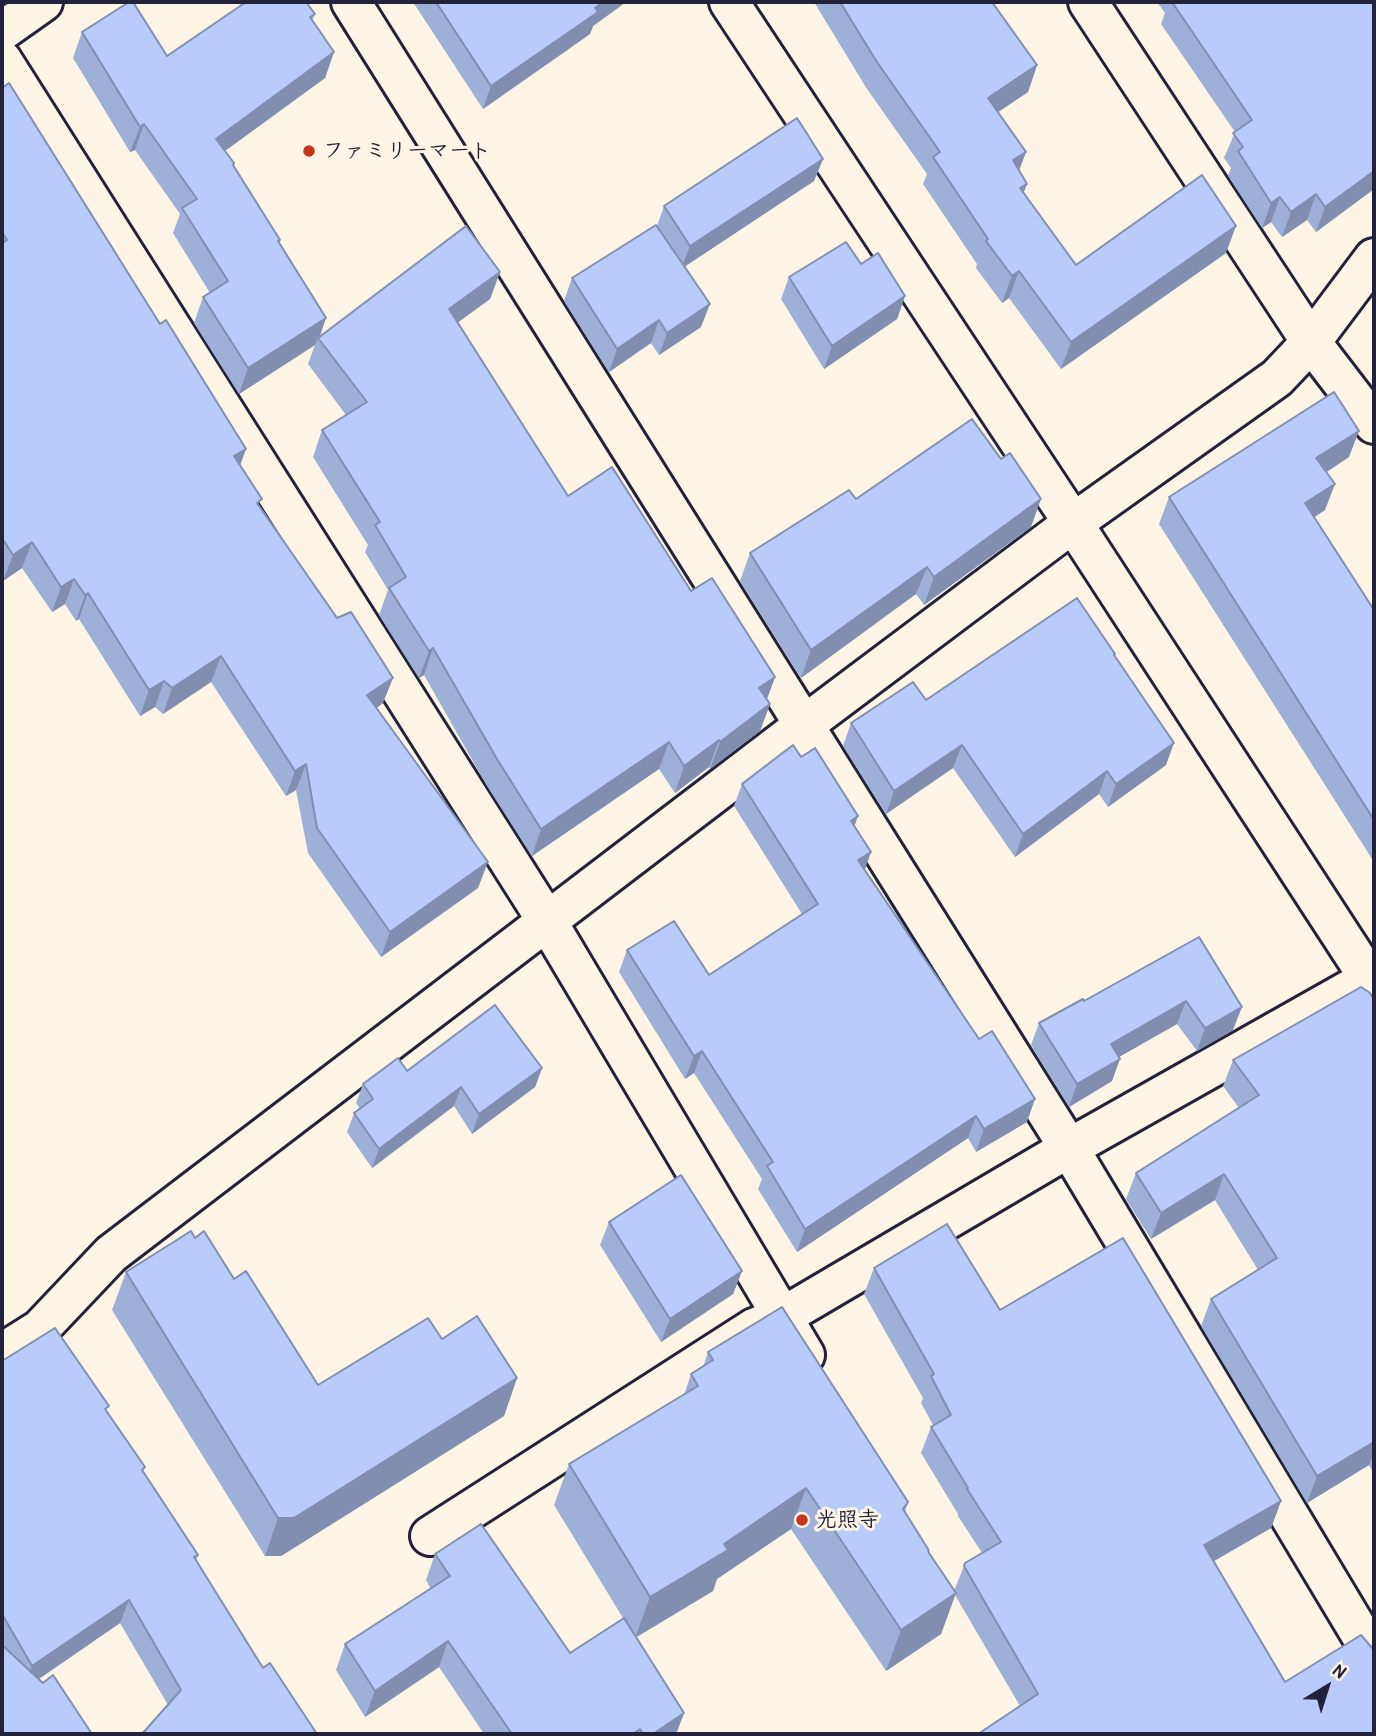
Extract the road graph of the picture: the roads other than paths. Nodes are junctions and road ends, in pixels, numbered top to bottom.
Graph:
1 (43, 2) edge
2 (351, 2) edge
3 (729, 2) edge
4 (1088, 2) edge
5 (2, 31) edge
6 (2, 60) edge
7 (1374, 258) edge
8 (1311, 342) junction
9 (1374, 424) edge
10 (1073, 523) junction
11 (804, 726) junction
12 (547, 921) junction
13 (1373, 980) edge
14 (1069, 1148) junction
15 (782, 1317) junction
16 (2, 1353) edge
17 (824, 1387) edge
18 (430, 1536) dead end
19 (1374, 1657) edge

1 - 5 street
2 - 11 street
3 - 10 street
4 - 8 street
6 - 12 street
7 - 8 street
8 - 9 street
8 - 10 street
10 - 11 street
10 - 13 street
11 - 12 street
11 - 14 street
12 - 15 street
12 - 16 street
13 - 14 street
14 - 15 street
14 - 19 street
15 - 17 street
15 - 18 street

